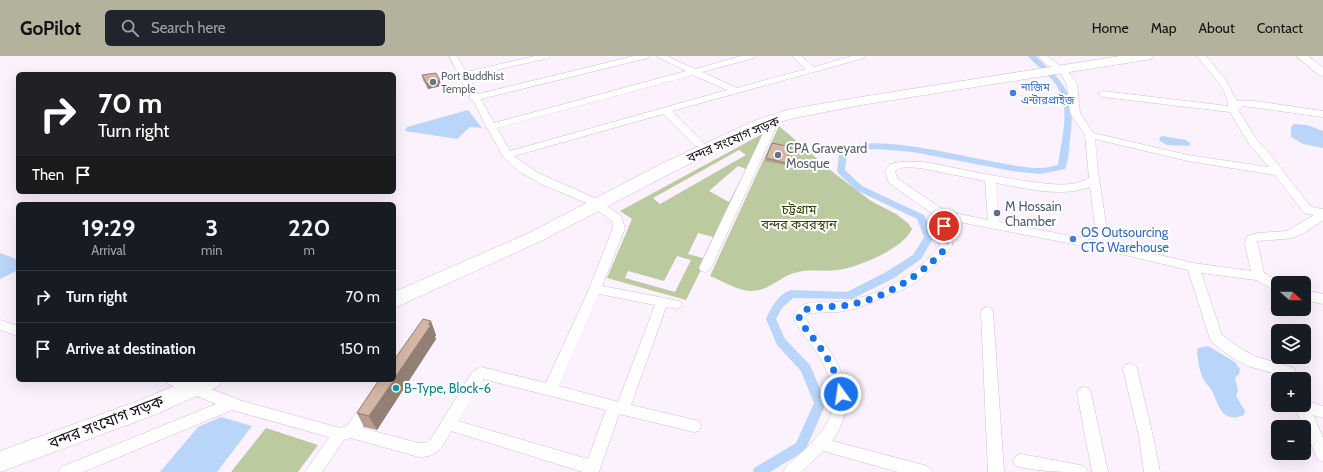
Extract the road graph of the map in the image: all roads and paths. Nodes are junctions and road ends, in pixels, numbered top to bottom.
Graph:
1 (453, 56) edge
2 (546, 56) edge
3 (645, 56) edge
4 (660, 56) edge
5 (751, 56) edge
6 (796, 56) edge
7 (860, 56) edge
8 (1108, 56) edge
9 (1146, 56) edge
10 (1201, 56) edge
11 (1301, 56) edge
12 (1054, 65) edge
13 (813, 70) junction
14 (695, 72) junction
15 (1031, 72) junction
16 (1323, 72) edge
17 (463, 75) junction
18 (734, 90) junction
19 (1102, 94) dead end
20 (474, 98) junction
21 (1233, 109) junction
22 (665, 110) junction
23 (1323, 114) edge
24 (775, 119) junction
25 (490, 127) junction
26 (1090, 135) junction
27 (699, 144) junction
28 (506, 155) junction
29 (1278, 172) junction
30 (990, 179) junction
31 (1094, 180) junction
32 (594, 203) junction
33 (1323, 213) edge
34 (943, 220) junction
35 (994, 224) junction
36 (1104, 246) junction
37 (1194, 267) junction
38 (705, 268) dead end
39 (1258, 275) junction
40 (1271, 283) edge
41 (595, 288) junction
42 (396, 291) edge
43 (1311, 296) edge
44 (1323, 298) edge
45 (396, 299) edge
46 (662, 302) junction
47 (676, 304) dead end
48 (987, 312) dead end
49 (0, 325) edge
50 (16, 330) edge
51 (1130, 369) dead end
52 (1289, 372) edge
53 (191, 382) edge
54 (385, 382) edge
55 (550, 390) junction
56 (1084, 393) dead end
57 (231, 404) junction
58 (618, 408) junction
59 (1311, 409) edge
60 (1304, 412) edge
61 (1323, 412) edge
62 (448, 424) junction
63 (694, 426) dead end
64 (346, 433) junction
65 (820, 444) junction
66 (0, 452) edge
67 (1323, 455) edge
68 (1021, 461) dead end
69 (0, 462) edge
70 (592, 469) edge
71 (69, 472) edge
72 (313, 472) edge
73 (792, 472) edge
74 (924, 472) edge
75 (996, 472) edge
76 (1080, 472) edge
77 (1100, 472) edge
78 (1152, 472) edge

1 - 17 street
2 - 17 street
3 - 20 street
4 - 14 street
5 - 14 street
6 - 13 street
7 - 13 street
8 - 12 highway, বন্দর সংযোগ সড়ক
9 - 12 highway, বন্দর সংযোগ সড়ক
10 - 21 street
11 - 16 street
12 - 15 highway, বন্দর সংযোগ সড়ক
12 - 26 street
13 - 18 street
14 - 18 street
14 - 25 street
15 - 24 highway, বন্দর সংযোগ সড়ক
15 - 27 highway, বন্দর সংযোগ সড়ক
17 - 20 street
18 - 22 street
19 - 21 street
20 - 25 street
21 - 23 street
21 - 29 street
22 - 27 street
22 - 28 street
24 - 32 highway, বন্দর সংযোগ সড়ক
24 - 38 street
25 - 28 street
26 - 29 street
26 - 31 street
27 - 32 highway, বন্দর সংযোগ সড়ক
28 - 32 street
29 - 33 street
30 - 31 street
30 - 34 street
30 - 35 street
31 - 36 street
32 - 41 street
32 - 42 highway, বন্দর সংযোগ সড়ক
32 - 45 highway, বন্দর সংযোগ সড়ক
33 - 39 street
34 - 35 street
34 - 65 street
35 - 36 street
36 - 37 street
37 - 39 street
37 - 52 street
39 - 40 street
41 - 46 street
41 - 55 street
43 - 44 street
46 - 47 street
46 - 58 street
48 - 75 street
49 - 50 street
51 - 78 street
53 - 57 street
53 - 66 highway, বন্দর সংযোগ সড়ক
53 - 69 highway, বন্দর সংযোগ সড়ক
54 - 64 street
55 - 58 street
55 - 62 street
56 - 77 street
57 - 64 street
57 - 71 street
58 - 63 street
58 - 70 street
59 - 61 street
60 - 67 street
62 - 64 street
62 - 70 street
64 - 72 street
65 - 73 street
65 - 74 street
68 - 76 street

